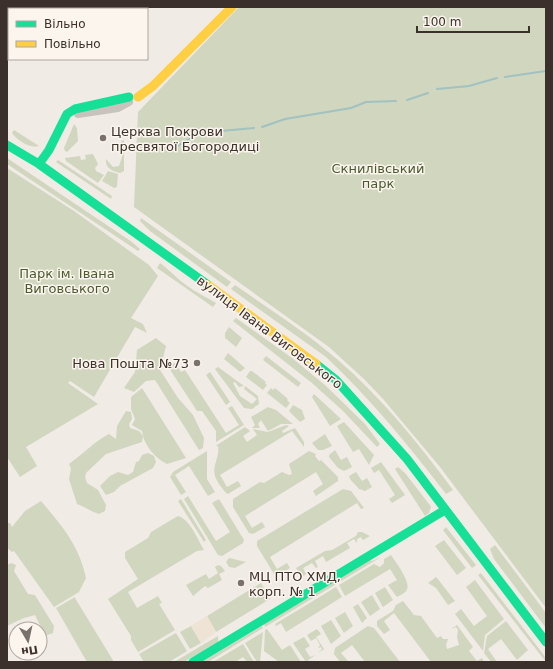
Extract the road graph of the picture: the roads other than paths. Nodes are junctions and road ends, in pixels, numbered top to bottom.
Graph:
1 (232, 7) edge
2 (7, 145) edge
3 (39, 164) junction
4 (445, 510) junction
5 (546, 642) edge
6 (193, 662) edge

1 - 3 main road
2 - 3 main road, вулиця Івана Виговського
3 - 4 main road, вулиця Івана Виговського
4 - 5 main road, вулиця Івана Виговського
4 - 6 main road

